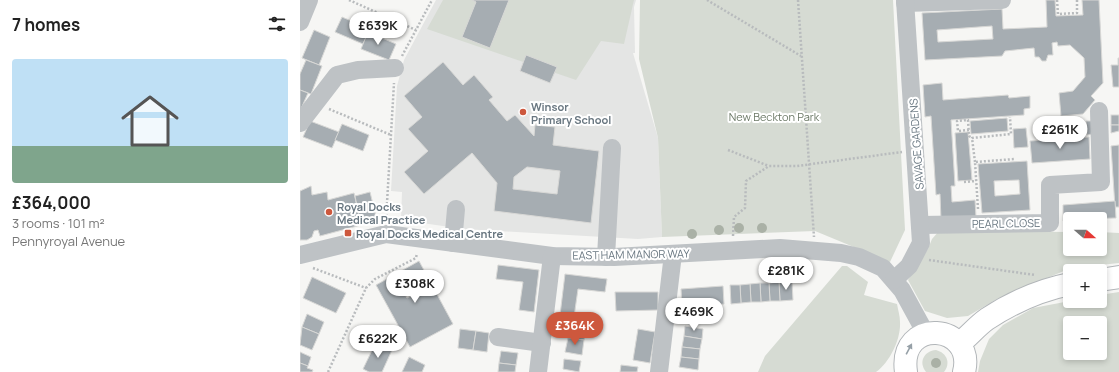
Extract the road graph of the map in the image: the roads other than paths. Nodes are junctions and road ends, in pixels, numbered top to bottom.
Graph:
1 (309, 0) edge
2 (1002, 0) edge
3 (960, 1) edge
4 (905, 2) edge
5 (300, 22) edge
6 (395, 68) road end
7 (1098, 110) dead end
8 (300, 124) edge
9 (612, 148) dead end
10 (456, 209) dead end
11 (921, 225) junction
12 (453, 243) junction
13 (673, 254) junction
14 (552, 256) junction
15 (606, 257) junction
16 (305, 261) edge
17 (1119, 277) edge
18 (1107, 279) edge
19 (894, 280) junction
20 (1063, 286) edge
21 (926, 334) junction
22 (498, 337) dead end
23 (542, 343) junction
24 (959, 344) junction
25 (538, 372) edge
26 (659, 372) edge
27 (906, 372) edge
28 (964, 372) edge

1 - 5 street
2 - 3 street
3 - 4 street
4 - 11 street, SAVAGE GARDENS
6 - 8 street
7 - 11 street, PEARL CLOSE
9 - 15 street
10 - 12 street
11 - 19 street, SAVAGE GARDENS
12 - 14 street, EAST HAM MANOR WAY
12 - 16 street, EAST HAM MANOR WAY
13 - 15 street, EAST HAM MANOR WAY
13 - 19 street, EAST HAM MANOR WAY
13 - 26 street
14 - 15 street, EAST HAM MANOR WAY
14 - 23 street
17 - 18 main road
19 - 21 street, EAST HAM MANOR WAY
20 - 24 main road
21 - 24 main road
27 -> 21 main road
22 - 23 street
23 - 25 street
24 - 28 main road

